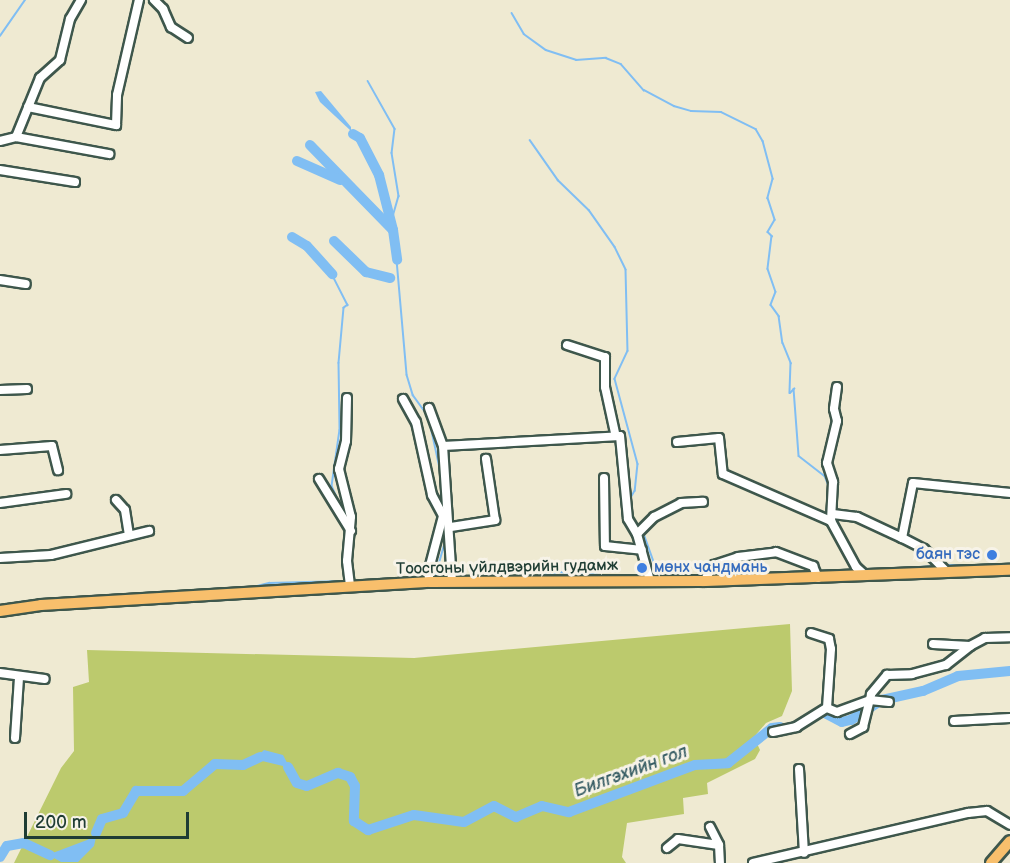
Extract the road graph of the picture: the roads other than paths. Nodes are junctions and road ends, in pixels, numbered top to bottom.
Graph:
1 (81, 0) edge
2 (139, 0) edge
3 (154, 0) edge
4 (188, 38) dead end
5 (28, 107) junction
6 (16, 137) junction
7 (0, 141) edge
8 (109, 154) dead end
9 (0, 170) edge
10 (75, 182) dead end
11 (0, 280) edge
12 (26, 284) dead end
13 (567, 345) dead end
14 (837, 387) dead end
15 (27, 389) dead end
16 (0, 390) edge
17 (347, 398) dead end
18 (403, 399) dead end
19 (429, 408) dead end
20 (615, 434) junction
21 (677, 442) dead end
22 (443, 446) junction
23 (0, 450) edge
24 (486, 459) dead end
25 (58, 470) dead end
26 (604, 478) dead end
27 (319, 479) dead end
28 (1010, 493) edge
29 (66, 494) dead end
30 (116, 500) dead end
31 (703, 502) dead end
32 (0, 503) edge
33 (832, 517) junction
34 (451, 527) junction
35 (149, 531) dead end
36 (351, 531) junction
37 (637, 534) junction
38 (129, 535) junction
39 (902, 538) junction
40 (642, 550) junction
41 (0, 558) edge
42 (946, 570) junction
43 (1010, 570) edge
44 (866, 576) junction
45 (818, 578) junction
46 (650, 581) junction
47 (704, 581) junction
48 (430, 582) junction
49 (452, 582) junction
50 (350, 587) junction
51 (0, 611) edge
52 (812, 633) dead end
53 (1010, 637) edge
54 (933, 644) dead end
55 (970, 646) junction
56 (0, 673) edge
57 (19, 678) junction
58 (45, 679) dead end
59 (889, 702) dead end
60 (869, 706) junction
61 (827, 708) junction
62 (1010, 718) edge
63 (954, 721) dead end
64 (773, 732) dead end
65 (850, 734) dead end
66 (15, 738) dead end
67 (799, 769) dead end
68 (1010, 825) edge
69 (710, 827) dead end
70 (1010, 841) edge
71 (719, 845) junction
72 (667, 848) dead end
73 (804, 853) junction
74 (720, 863) edge
75 (755, 863) edge
76 (991, 863) edge

1 - 5 street
2 - 5 street
3 - 4 street
5 - 6 street
6 - 7 street
6 - 8 street
9 - 10 street
11 - 12 street
13 - 20 street
14 - 33 street
15 - 16 street
17 - 36 street
18 - 48 street
19 - 22 street
20 - 22 street
20 - 37 street
21 - 33 street
22 - 34 street
23 - 25 street
24 - 34 street
26 - 40 street
27 - 36 street
28 - 39 street
29 - 32 street
30 - 38 street
31 - 37 street
33 - 39 street
33 - 44 street
34 - 49 street
35 - 38 street
36 - 50 street
37 - 40 street
38 - 41 street
39 - 42 street
40 - 46 street
42 - 43 main road, Тоосгоны үйлдвэрийн гудамж
42 - 44 main road, Тоосгоны үйлдвэрийн гудамж
44 - 45 main road, Тоосгоны үйлдвэрийн гудамж
45 - 47 main road, Тоосгоны үйлдвэрийн гудамж
45 - 47 street
46 - 47 main road, Тоосгоны үйлдвэрийн гудамж
46 - 49 main road, Тоосгоны үйлдвэрийн гудамж
48 - 49 main road, Тоосгоны үйлдвэрийн гудамж
48 - 50 main road, Тоосгоны үйлдвэрийн гудамж
50 - 51 main road, Тоосгоны үйлдвэрийн гудамж
52 - 61 street
53 - 55 street
54 - 55 street
55 - 60 street
56 - 57 street
57 - 58 street
57 - 66 street
59 - 60 street
60 - 61 street
60 - 65 street
61 - 64 street
62 - 63 street
67 - 73 street
68 - 73 street
69 - 71 street
70 - 76 main road
71 - 72 street
71 - 74 street
73 - 75 street

